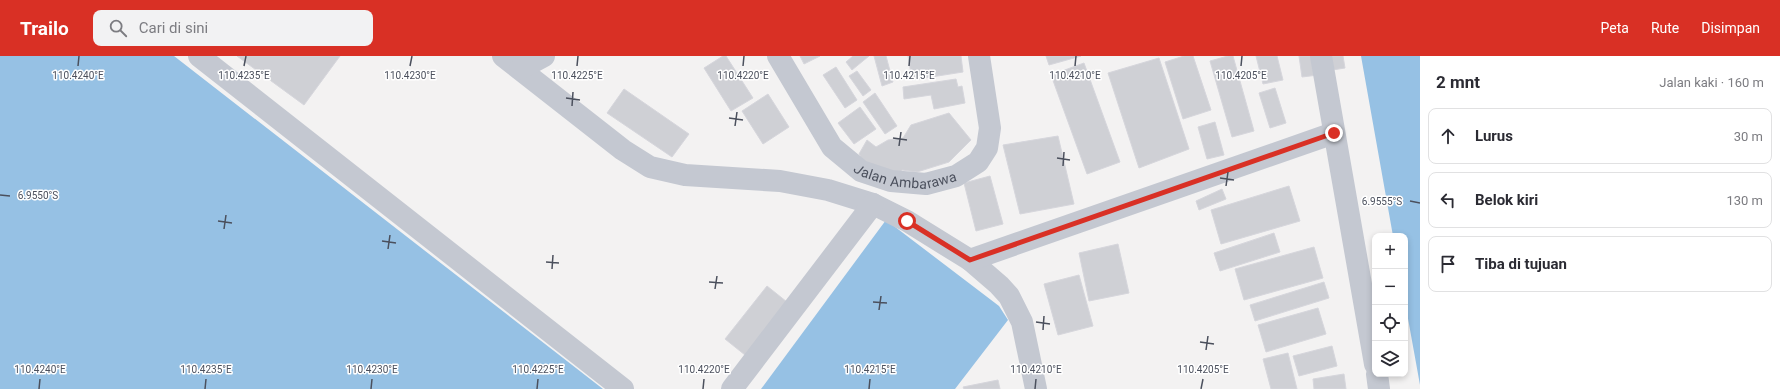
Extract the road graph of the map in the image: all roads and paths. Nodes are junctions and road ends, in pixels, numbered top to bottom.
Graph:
1 (199, 56) edge
2 (544, 56) edge
3 (778, 56) edge
4 (979, 56) edge
5 (1321, 56) edge
6 (511, 62) edge
7 (1334, 133) junction
8 (873, 204) junction
9 (970, 260) junction
10 (1372, 347) edge
11 (1377, 377) edge
12 (623, 389) edge
13 (732, 389) edge
14 (1036, 389) edge
15 (1379, 389) edge

1 - 12 street
2 - 6 street
3 - 4 street, Jalan Ambarawa
5 - 7 street
6 - 8 street
7 - 9 street
7 - 10 street
8 - 9 street
8 - 13 street
9 - 14 street
11 - 15 street

